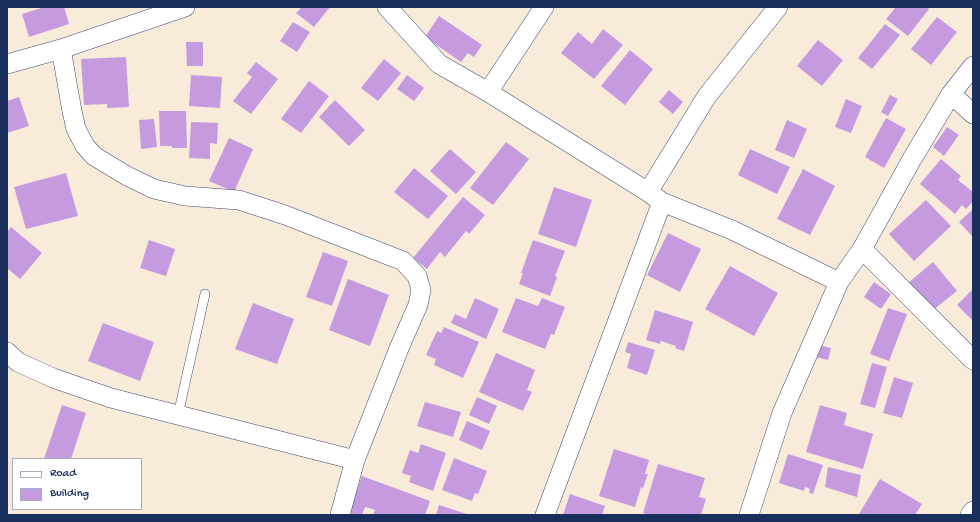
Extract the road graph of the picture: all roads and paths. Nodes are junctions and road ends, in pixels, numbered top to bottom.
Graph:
1 (185, 7) edge
2 (387, 7) edge
3 (544, 7) edge
4 (778, 7) edge
5 (61, 49) junction
6 (7, 64) edge
7 (973, 66) edge
8 (488, 92) junction
9 (951, 94) junction
10 (973, 114) edge
11 (655, 197) junction
12 (862, 249) junction
13 (839, 282) junction
14 (205, 294) dead end
15 (7, 352) edge
16 (973, 360) edge
17 (178, 415) junction
18 (355, 460) junction
19 (973, 511) edge
20 (340, 515) edge
21 (545, 515) edge
22 (749, 515) edge
23 (970, 515) edge

1 - 5 street
2 - 8 street
3 - 8 street
4 - 11 street
5 - 6 street
5 - 18 street
7 - 9 street
8 - 11 street
9 - 10 street
9 - 12 street
11 - 13 street
11 - 21 street
12 - 13 street
12 - 16 street
13 - 22 street
14 - 17 lane
15 - 17 street
17 - 18 street
18 - 20 street
19 - 23 street

